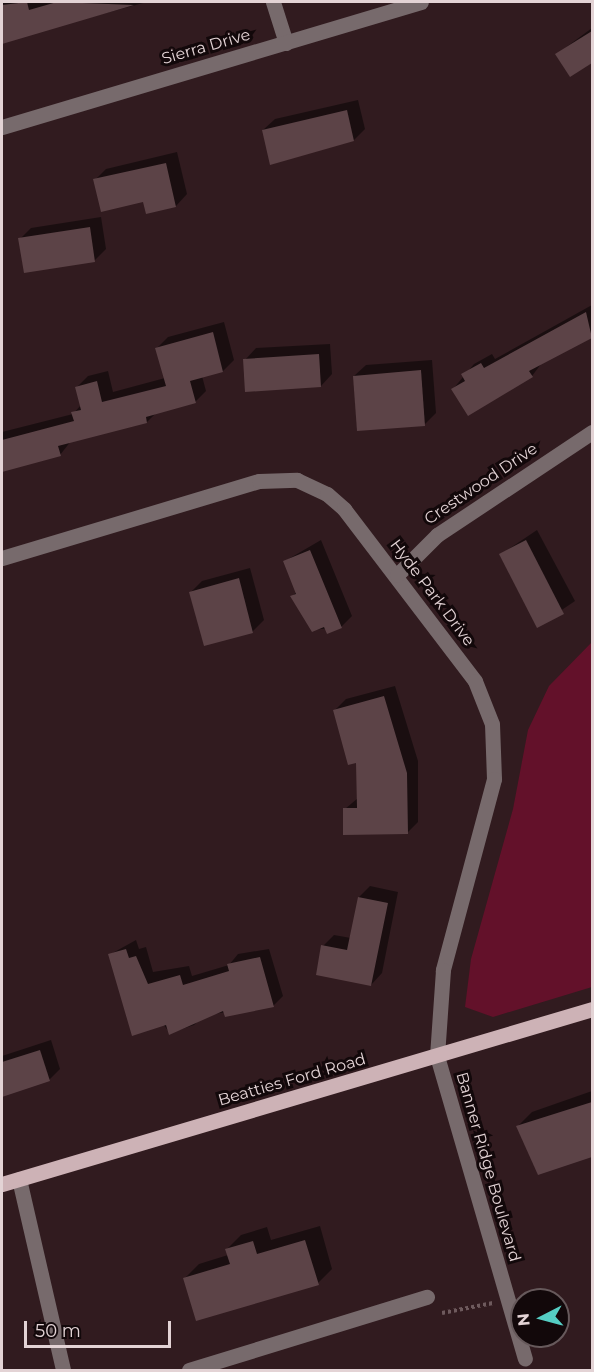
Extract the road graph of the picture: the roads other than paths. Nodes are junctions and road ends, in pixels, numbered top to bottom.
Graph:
1 (273, 2) edge
2 (421, 2) edge
3 (286, 43) junction
4 (2, 127) edge
5 (592, 432) edge
6 (2, 558) edge
7 (397, 575) junction
8 (592, 1009) edge
9 (437, 1056) junction
10 (19, 1179) junction
11 (2, 1184) edge
12 (428, 1296) dead end
13 (525, 1358) dead end
14 (63, 1371) edge
15 (189, 1371) edge

1 - 3 street
2 - 3 street, Sierra Drive
3 - 4 street, Sierra Drive
5 - 7 street, Crestwood Drive
6 - 7 street, Hyde Park Drive
7 - 9 street, Hyde Park Drive
8 - 9 main road, Beatties Ford Road
9 - 10 main road, Beatties Ford Road
9 - 13 street, Banner Ridge Boulevard
10 - 11 main road, Beatties Ford Road
10 - 14 street
12 - 15 street

